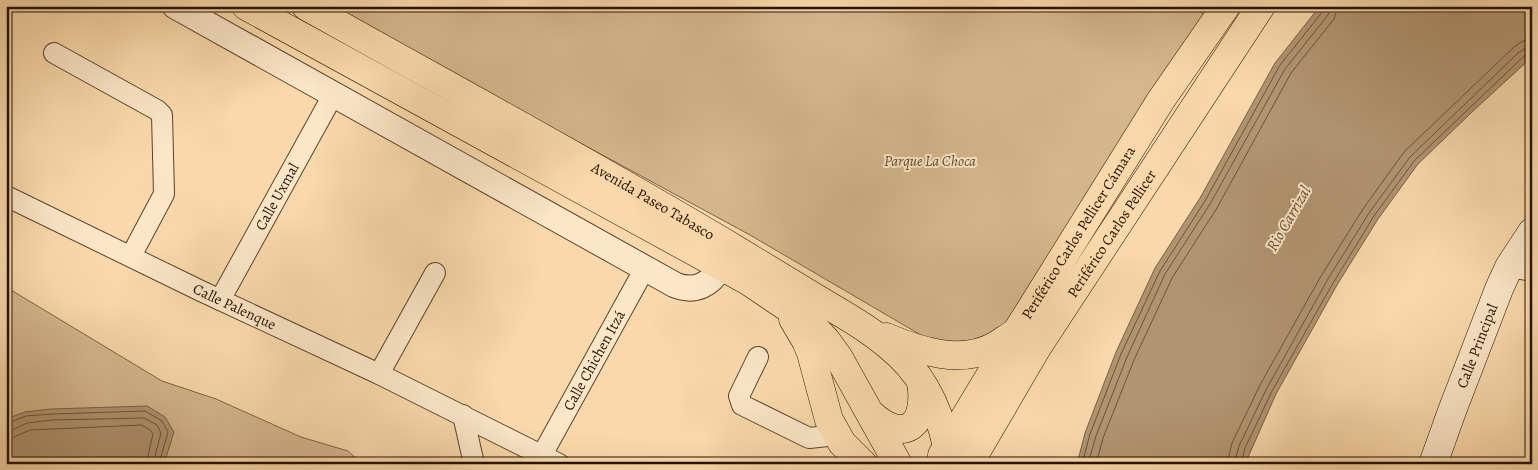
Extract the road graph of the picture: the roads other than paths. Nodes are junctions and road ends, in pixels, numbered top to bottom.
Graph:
1 (175, 6) edge
2 (246, 6) edge
3 (306, 6) edge
4 (1226, 6) edge
5 (1260, 6) edge
6 (54, 52) dead end
7 (333, 95) junction
8 (6, 196) edge
9 (1532, 232) edge
10 (131, 256) junction
11 (721, 267) junction
12 (645, 268) junction
13 (1521, 269) edge
14 (435, 273) dead end
15 (220, 300) junction
16 (779, 300) junction
17 (871, 331) junction
18 (1017, 331) junction
19 (758, 357) dead end
20 (379, 374) junction
21 (920, 379) junction
22 (871, 414) junction
23 (463, 415) junction
24 (837, 435) junction
25 (542, 454) junction
26 (945, 458) edge
27 (474, 464) edge
28 (559, 464) edge
29 (864, 464) edge
30 (898, 464) edge
31 (969, 464) edge
32 (1433, 464) edge

1 - 7 street
2 - 11 main road, Avenida Paseo Tabasco
3 - 17 main road, Avenida Paseo Tabasco
4 - 18 main road, Periférico Carlos Pellicer Cámara
5 - 31 main road, Periférico Carlos Pellicer
6 - 10 street
7 - 12 street
7 - 15 street, Calle Uxmal
8 - 10 street, Calle Palenque
9 - 13 main road, Calle Principal
10 - 15 street, Calle Palenque
11 - 12 street
11 - 16 main road, Avenida Paseo Tabasco
12 - 25 street, Calle Chichen Itzá
13 - 32 main road, Calle Principal
14 - 20 street
15 - 20 street, Calle Palenque
16 - 22 main road, Avenida Paseo Tabasco
16 - 24 main road
17 - 18 main road
17 - 21 main road, Avenida Paseo Tabasco
18 - 26 main road, Periférico Carlos Pellicer Cámara
19 - 24 street
20 - 23 street, Calle Palenque
21 - 22 main road
21 - 26 main road, Avenida Paseo Tabasco
22 - 30 main road, Avenida Paseo Tabasco
23 - 25 street, Calle Palenque
23 - 27 street
24 - 29 main road
25 - 28 street, Calle Palenque

